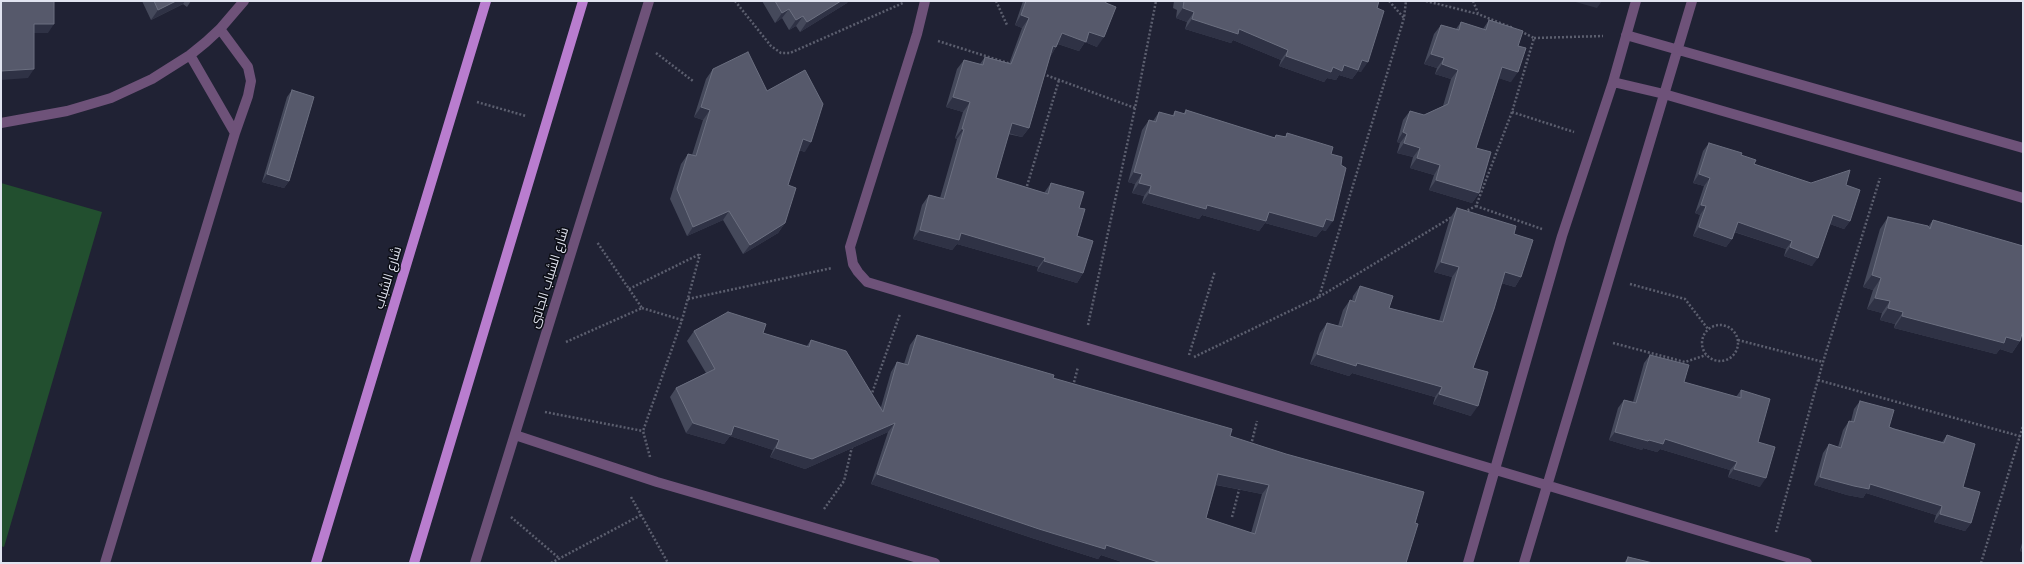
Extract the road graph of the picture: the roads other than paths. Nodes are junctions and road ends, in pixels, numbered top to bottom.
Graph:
1 (244, 1) edge
2 (486, 1) edge
3 (583, 1) edge
4 (649, 1) edge
5 (925, 1) edge
6 (1636, 1) edge
7 (1692, 1) edge
8 (220, 29) junction
9 (1626, 35) junction
10 (1678, 50) junction
11 (190, 55) junction
12 (1613, 82) junction
13 (1664, 94) junction
14 (1, 123) edge
15 (235, 133) junction
16 (2023, 148) edge
17 (2023, 198) edge
18 (515, 435) junction
19 (1494, 470) junction
20 (1548, 486) junction
21 (105, 563) edge
22 (316, 563) edge
23 (414, 563) edge
24 (475, 563) edge
25 (935, 563) edge
26 (1468, 563) edge
27 (1524, 563) edge
28 (1807, 563) edge

1 - 8 street
2 - 22 main road, شارع الشباب
3 - 23 main road
4 - 18 street, شارع الشباب الجانبى
5 - 19 street
6 - 9 street
7 - 10 street
8 - 11 street
8 - 15 street
9 - 10 street
9 - 12 street
10 - 13 street
10 - 16 street
11 - 14 street
11 - 15 street
12 - 13 street
12 - 19 street
13 - 17 street
13 - 20 street
15 - 21 street
18 - 24 street, شارع الشباب الجانبى
18 - 25 street
19 - 20 street
19 - 26 street
20 - 27 street
20 - 28 street

